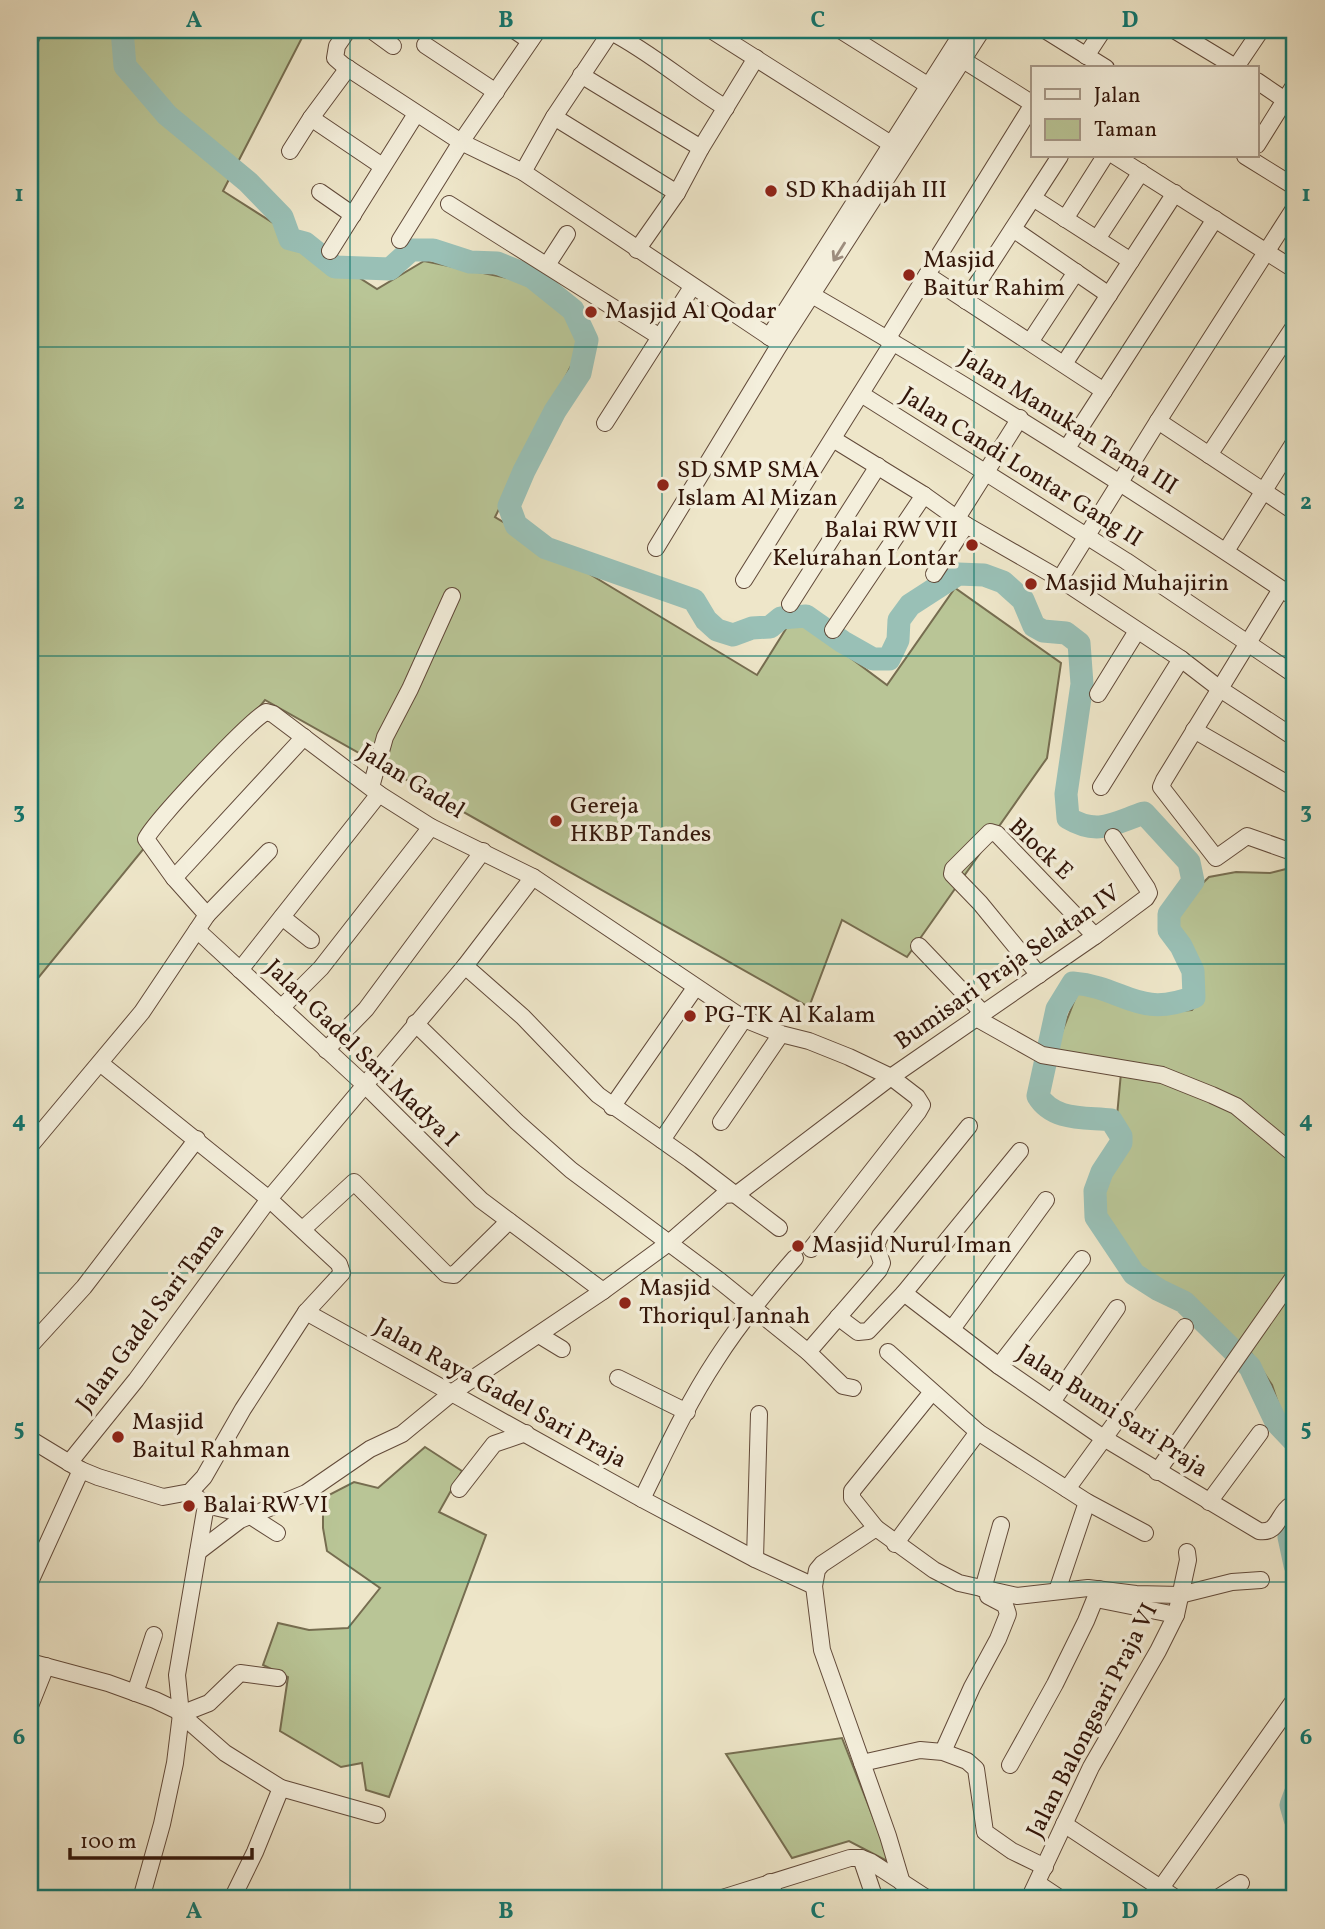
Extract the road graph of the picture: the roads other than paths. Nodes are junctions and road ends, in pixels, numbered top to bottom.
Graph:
1 (348, 30) edge
2 (371, 30) edge
3 (514, 30) edge
4 (711, 30) edge
5 (840, 30) edge
6 (982, 30) edge
7 (1045, 30) edge
8 (1103, 30) edge
9 (1261, 30) edge
10 (611, 31) edge
11 (1180, 31) edge
12 (958, 32) edge
13 (534, 35) edge
14 (393, 46) dead end
15 (425, 46) dead end
16 (1086, 56) junction
17 (757, 58) junction
18 (963, 60) junction
19 (1103, 66) edge
20 (1234, 66) edge
21 (1238, 66) edge
22 (348, 68) junction
23 (581, 75) junction
24 (1258, 82) edge
25 (1295, 84) edge
26 (932, 91) junction
27 (496, 92) junction
28 (1285, 100) junction
29 (1031, 103) edge
30 (1031, 107) edge
31 (726, 108) junction
32 (415, 114) junction
33 (554, 117) junction
34 (311, 118) junction
35 (911, 126) junction
36 (461, 142) junction
37 (1258, 142) edge
38 (891, 144) junction
39 (701, 148) junction
40 (290, 151) dead end
41 (1059, 158) edge
42 (1104, 158) edge
43 (1118, 158) edge
44 (1255, 158) edge
45 (382, 166) junction
46 (1140, 172) junction
47 (523, 173) junction
48 (877, 180) junction
49 (1295, 187) edge
50 (320, 192) dead end
51 (677, 193) junction
52 (1175, 193) junction
53 (1033, 198) junction
54 (449, 204) dead end
55 (1295, 207) edge
56 (354, 215) junction
57 (1065, 219) junction
58 (1215, 219) junction
59 (1013, 229) junction
60 (567, 234) dead end
61 (1097, 239) junction
62 (400, 240) dead end
63 (637, 250) junction
64 (330, 251) dead end
65 (1267, 251) junction
66 (1131, 261) junction
67 (547, 265) junction
68 (819, 270) junction
69 (1295, 270) edge
70 (1076, 272) junction
71 (927, 275) junction
72 (692, 287) junction
73 (811, 295) junction
74 (1109, 295) junction
75 (967, 301) junction
76 (1295, 325) edge
77 (660, 337) junction
78 (775, 340) junction
79 (890, 340) junction
80 (1030, 342) junction
81 (1064, 364) junction
82 (1104, 391) junction
83 (861, 394) junction
84 (1020, 418) junction
85 (1158, 421) junction
86 (605, 423) dead end
87 (833, 439) junction
88 (1295, 441) edge
89 (1067, 448) junction
90 (1209, 455) junction
91 (878, 466) junction
92 (986, 474) junction
93 (1120, 482) junction
94 (1264, 491) junction
95 (923, 495) junction
96 (1295, 512) edge
97 (961, 522) junction
98 (1086, 537) junction
99 (656, 548) dead end
100 (1226, 551) junction
101 (934, 574) dead end
102 (1060, 579) junction
103 (744, 580) dead end
104 (1288, 593) edge
105 (452, 596) dead end
106 (790, 604) dead end
107 (833, 630) dead end
108 (1137, 631) junction
109 (1247, 644) junction
110 (1181, 659) junction
111 (1295, 676) edge
112 (1220, 690) junction
113 (1098, 694) dead end
114 (1194, 730) junction
115 (304, 737) junction
116 (1295, 738) edge
117 (1101, 787) dead end
118 (1295, 788) edge
119 (375, 790) junction
120 (431, 827) junction
121 (1113, 837) dead end
122 (270, 851) dead end
123 (483, 851) junction
124 (1295, 853) edge
125 (533, 877) junction
126 (174, 878) junction
127 (207, 915) junction
128 (282, 917) junction
129 (197, 930) junction
130 (1095, 936) junction
131 (311, 940) dead end
132 (919, 946) dead end
133 (465, 966) junction
134 (240, 970) junction
135 (1039, 975) junction
136 (695, 988) junction
137 (281, 1008) junction
138 (979, 1016) junction
139 (744, 1019) junction
140 (415, 1023) junction
141 (781, 1034) junction
142 (326, 1050) junction
143 (100, 1063) junction
144 (891, 1077) junction
145 (365, 1086) junction
146 (612, 1107) junction
147 (721, 1122) dead end
148 (969, 1126) dead end
149 (197, 1139) junction
150 (662, 1140) junction
151 (30, 1146) edge
152 (1020, 1151) dead end
153 (1295, 1155) edge
154 (737, 1194) junction
155 (269, 1199) junction
156 (1046, 1200) dead end
157 (509, 1221) junction
158 (779, 1228) dead end
159 (303, 1229) junction
160 (670, 1242) junction
161 (811, 1249) dead end
162 (795, 1258) dead end
163 (1082, 1259) dead end
164 (1295, 1275) edge
165 (603, 1291) junction
166 (904, 1293) junction
167 (753, 1307) junction
168 (1117, 1308) dead end
169 (306, 1312) junction
170 (838, 1317) junction
171 (1185, 1327) dead end
172 (951, 1329) junction
173 (538, 1335) junction
174 (30, 1346) edge
175 (562, 1349) dead end
176 (808, 1352) junction
177 (888, 1352) dead end
178 (999, 1366) junction
179 (618, 1378) dead end
180 (853, 1388) dead end
181 (453, 1392) junction
182 (932, 1392) junction
183 (1052, 1402) junction
184 (687, 1412) junction
185 (759, 1414) dead end
186 (978, 1432) junction
187 (526, 1433) junction
188 (1260, 1433) dead end
189 (1102, 1437) junction
190 (30, 1439) edge
191 (75, 1467) junction
192 (1157, 1472) junction
193 (459, 1489) dead end
194 (1067, 1489) junction
195 (190, 1492) junction
196 (642, 1499) junction
197 (1087, 1502) junction
198 (1209, 1502) junction
199 (206, 1505) junction
200 (1294, 1506) edge
201 (249, 1516) junction
202 (1001, 1525) dead end
203 (876, 1528) junction
204 (276, 1533) dead end
205 (1145, 1534) dead end
206 (895, 1544) junction
207 (198, 1552) junction
208 (1187, 1552) dead end
209 (755, 1559) junction
210 (1261, 1580) dead end
211 (30, 1582) edge
212 (814, 1586) junction
213 (978, 1588) junction
214 (1057, 1591) junction
215 (1097, 1594) junction
216 (1178, 1605) junction
217 (154, 1635) dead end
218 (38, 1664) edge
219 (278, 1678) dead end
220 (135, 1693) junction
221 (1295, 1699) edge
222 (30, 1706) edge
223 (181, 1714) junction
224 (944, 1747) dead end
225 (862, 1763) junction
226 (1010, 1765) dead end
227 (281, 1788) junction
228 (377, 1815) dead end
229 (1064, 1824) junction
230 (860, 1858) junction
231 (1045, 1867) junction
232 (770, 1882) junction
233 (902, 1883) junction
234 (1037, 1883) junction
235 (1241, 1883) dead end
236 (1157, 1894) edge
237 (141, 1899) edge
238 (232, 1899) edge
239 (719, 1899) edge
240 (776, 1899) edge
241 (875, 1899) edge
242 (928, 1899) edge
243 (1029, 1899) edge
244 (1061, 1899) edge
245 (1177, 1899) edge
246 (1216, 1899) edge

1 - 22 street
2 - 14 street
3 - 13 street
4 - 17 street
5 - 26 street
6 - 18 street
7 - 16 street
8 - 16 street
9 - 21 street
10 - 23 street
10 - 31 street
11 - 20 street
12 - 26 street
13 - 27 street
15 - 27 street
16 - 19 street
17 - 31 street
17 - 38 street
18 - 26 street
18 - 29 street
22 - 32 street
22 - 34 street
23 - 33 street
23 - 39 street
24 - 28 street
25 - 28 street
26 - 35 street
27 - 36 street
28 - 37 street
30 - 71 street
31 - 39 street
32 - 36 street
32 - 45 street
33 - 47 street
33 - 51 street
34 - 40 street
34 - 45 street
35 - 38 street
35 - 48 street
36 - 47 street
36 - 62 street
38 - 48 street
39 - 51 street
41 - 53 street
42 - 57 street
43 - 46 street
44 - 49 street
45 - 56 street
46 - 52 street
46 - 61 street
47 - 63 street
48 - 68 street
50 - 56 street
51 - 63 street
52 - 58 street
52 - 66 street
53 - 57 street
53 - 59 street
54 - 67 street
55 - 65 street
56 - 64 street
57 - 61 street
58 - 65 street
58 - 82 street
59 - 70 street
59 - 75 street
60 - 67 street
61 - 66 street
63 - 72 street
65 - 69 street
65 - 85 street
66 - 74 street
67 - 77 street
68 - 73 street
68 - 78 street
70 - 74 street
70 - 80 street
71 - 75 street
71 - 79 street
72 - 77 street
72 - 78 street
73 - 78 street
73 - 79 street, Jalan Manukan Tama III
74 - 81 street
75 - 80 street
76 - 90 street
77 - 86 street
78 - 99 street
79 - 83 street
79 - 84 street, Jalan Manukan Tama III
80 - 81 street
81 - 82 street
82 - 89 street
83 - 87 street
83 - 92 street, Jalan Candi Lontar Gang II
84 - 89 street, Jalan Manukan Tama III
84 - 92 street
85 - 90 street
85 - 93 street
87 - 91 street
87 - 103 street
88 - 94 street
89 - 93 street, Jalan Manukan Tama III
90 - 94 street
91 - 95 street
91 - 106 street
92 - 97 street
92 - 98 street, Jalan Candi Lontar Gang II
93 - 98 street
93 - 100 street, Jalan Manukan Tama III
94 - 96 street
94 - 100 street
95 - 97 street
95 - 107 street
97 - 101 street
97 - 102 street
98 - 102 street
98 - 109 street, Jalan Candi Lontar Gang II
100 - 104 street, Jalan Manukan Tama III
102 - 108 street
104 - 109 street
105 - 119 street
108 - 110 street
108 - 113 street
109 - 111 street, Jalan Candi Lontar Gang II
109 - 112 street
110 - 112 street
110 - 117 street
112 - 114 street
112 - 116 street
114 - 118 street
114 - 124 street
115 - 119 street, Jalan Gadel
115 - 126 street
115 - 126 street, Jalan Gadel
119 - 120 street, Jalan Gadel
119 - 128 street
120 - 123 street, Jalan Gadel
120 - 137 street
121 - 130 street, Bumisari Praja Selatan IV
122 - 127 street
123 - 125 street, Jalan Gadel
123 - 142 street
125 - 133 street, Jalan Gadel Sari Tama
125 - 136 street, Jalan Gadel
126 - 127 street
127 - 129 street
128 - 131 street
128 - 134 street
129 - 134 street, Jalan Gadel Sari Madya I
129 - 143 street
130 - 135 street, Bumisari Praja Selatan IV
130 - 135 street, Block E
132 - 138 street
133 - 140 street, Jalan Gadel Sari Tama
133 - 146 street
134 - 137 street, Jalan Gadel Sari Madya I
135 - 138 street, Bumisari Praja Selatan IV
136 - 139 street, Jalan Gadel
136 - 146 street
137 - 142 street, Jalan Gadel Sari Madya I
138 - 144 street, Bumisari Praja Selatan IV
138 - 153 street
139 - 141 street, Jalan Gadel
139 - 150 street
140 - 145 street, Jalan Gadel Sari Tama
140 - 160 street
141 - 144 street, Jalan Gadel
141 - 147 street
142 - 145 street, Jalan Gadel Sari Madya I
143 - 149 street
143 - 151 street
144 - 154 street, Bumisari Praja Selatan IV
144 - 161 street, Jalan Gadel
145 - 155 street, Jalan Gadel Sari Tama
145 - 157 street, Jalan Gadel Sari Madya I
146 - 150 street
148 - 170 street
149 - 155 street
149 - 174 street
150 - 154 street
152 - 166 street
154 - 158 street
154 - 160 street, Bumisari Praja Selatan IV
155 - 159 street
155 - 191 street, Jalan Gadel Sari Tama
156 - 172 street
157 - 159 street
157 - 165 street, Jalan Gadel Sari Madya I
159 - 169 street
160 - 165 street, Bumisari Praja Selatan IV
160 - 167 street
162 - 167 street
163 - 178 street
164 - 192 street
165 - 173 street, Bumisari Praja Selatan IV
166 - 170 street
166 - 172 street, Jalan Bumi Sari Praja
167 - 176 street
167 - 184 street
168 - 183 street
169 - 181 street, Jalan Raya Gadel Sari Praja
169 - 195 street
170 - 176 street
171 - 189 street
172 - 178 street, Jalan Bumi Sari Praja
173 - 175 street
173 - 181 street, Bumisari Praja Selatan IV
176 - 180 street
177 - 182 street
178 - 183 street, Jalan Bumi Sari Praja
179 - 184 street
181 - 187 street, Jalan Raya Gadel Sari Praja
181 - 201 street, Bumisari Praja Selatan IV
182 - 186 street
182 - 203 street
183 - 189 street, Jalan Bumi Sari Praja
184 - 196 street
185 - 209 street
186 - 194 street
186 - 206 street
187 - 193 street
187 - 196 street, Jalan Raya Gadel Sari Praja
188 - 198 street
189 - 192 street, Jalan Bumi Sari Praja
189 - 194 street
190 - 191 street
191 - 195 street
191 - 211 street, Jalan Gadel Sari Tama
192 - 198 street, Jalan Bumi Sari Praja
194 - 197 street
195 - 199 street
196 - 209 street, Jalan Raya Gadel Sari Praja
197 - 205 street
197 - 214 street
198 - 200 street, Jalan Bumi Sari Praja
199 - 201 street
199 - 207 street
201 - 204 street
201 - 207 street, Bumisari Praja Selatan IV
202 - 213 street
203 - 206 street
203 - 212 street
206 - 213 street
207 - 223 street
208 - 216 street, Jalan Balongsari Praja VI
209 - 212 street, Jalan Raya Gadel Sari Praja
210 - 216 street
212 - 225 street
213 - 214 street
213 - 224 street
214 - 215 street
215 - 216 street
215 - 226 street
216 - 229 street, Jalan Balongsari Praja VI
217 - 220 street
218 - 220 street
218 - 222 street
219 - 223 street
220 - 223 street
221 - 236 street
223 - 227 street
223 - 237 street
225 - 231 street, Jalan Balongsari Praja VI
225 - 233 street
227 - 228 street
227 - 238 street
229 - 231 street, Jalan Balongsari Praja VI
229 - 236 street
230 - 232 street
230 - 233 street
230 - 241 street
231 - 234 street, Jalan Balongsari Praja VI
232 - 239 street
232 - 240 street
233 - 242 street
234 - 243 street, Jalan Balongsari Praja VI
234 - 244 street
235 - 246 street
236 - 245 street

